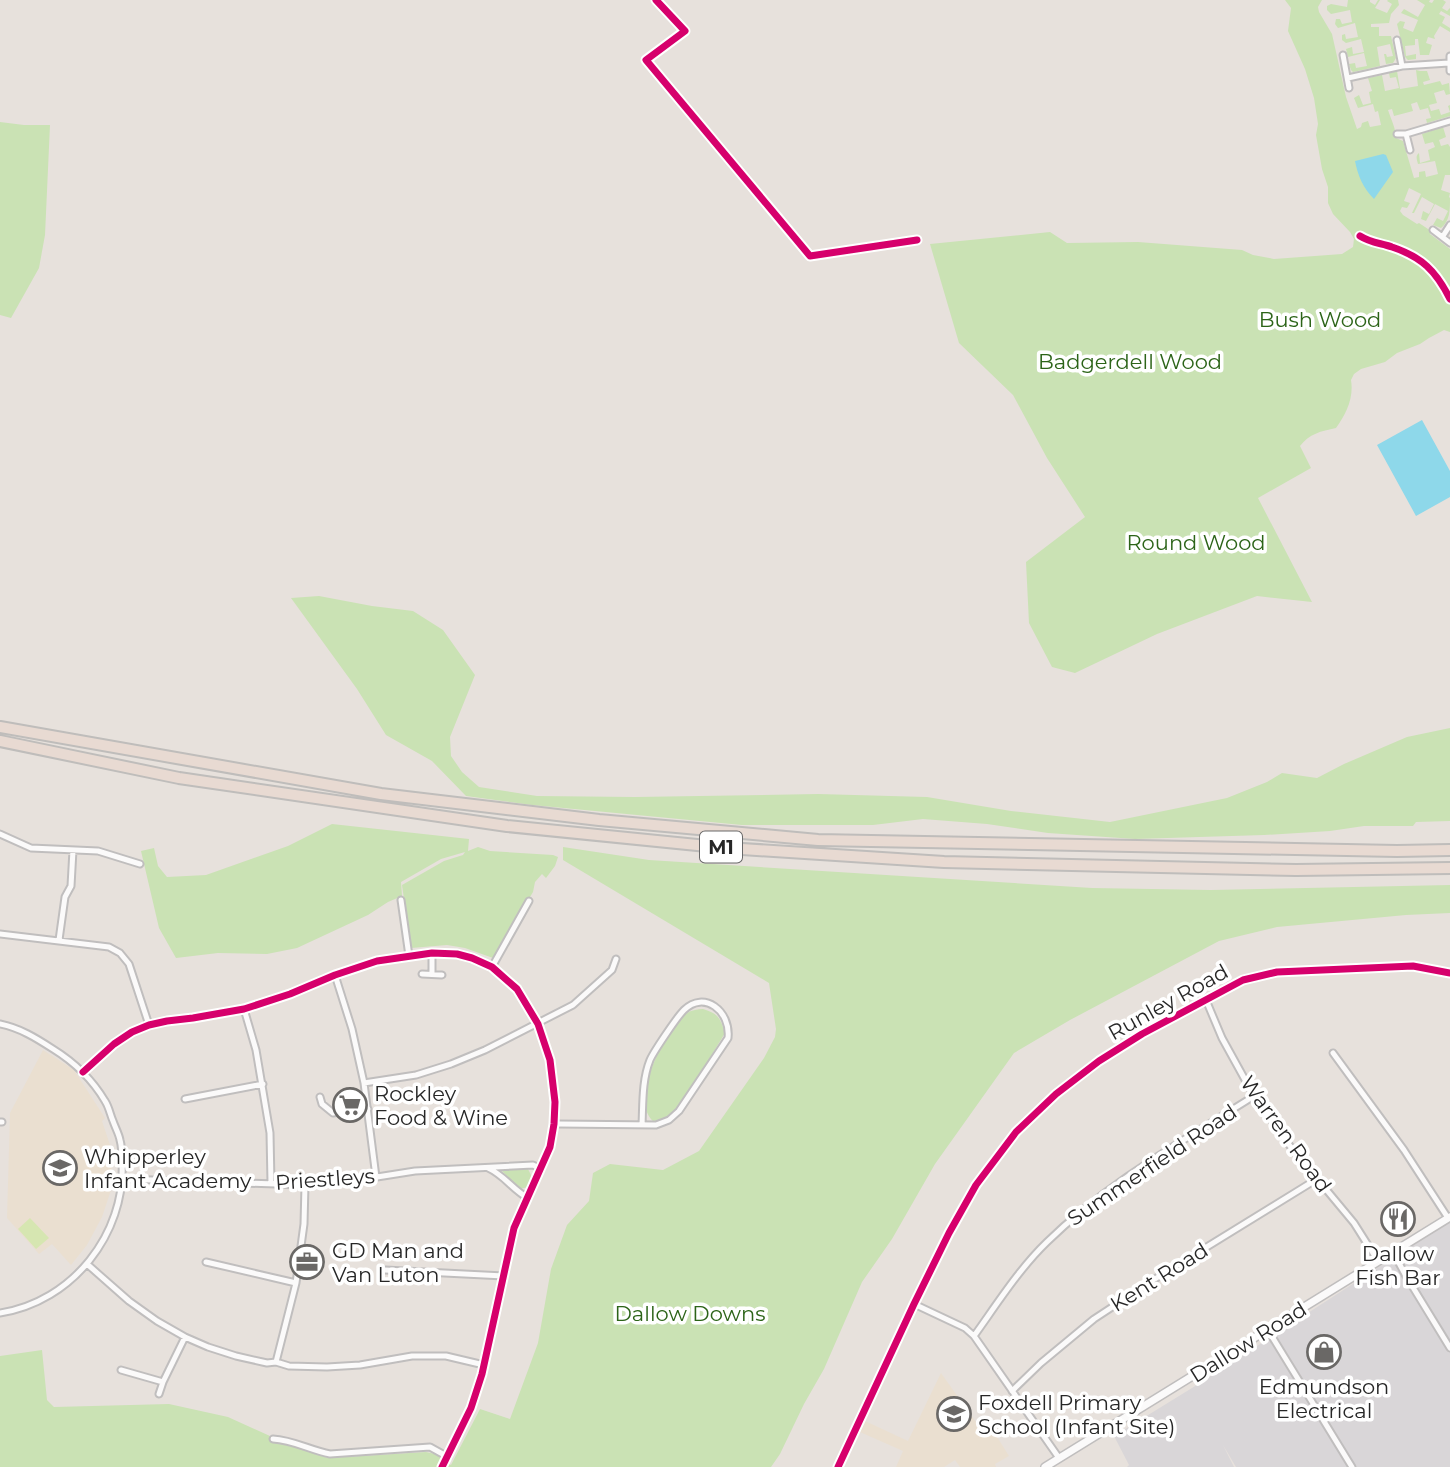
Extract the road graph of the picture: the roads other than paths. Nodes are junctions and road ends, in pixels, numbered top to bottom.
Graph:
1 (1397, 40) dead end
2 (1343, 55) dead end
3 (1450, 56) edge
4 (1449, 64) edge
5 (1402, 66) junction
6 (1450, 71) edge
7 (1348, 78) junction
8 (1349, 88) dead end
9 (1450, 121) edge
10 (1397, 134) dead end
11 (1406, 134) junction
12 (1410, 150) dead end
13 (1450, 225) edge
14 (1433, 230) dead end
15 (1443, 236) junction
16 (1450, 243) edge
17 (0, 727) edge
18 (0, 741) edge
19 (0, 834) edge
20 (73, 850) junction
21 (1450, 850) edge
22 (140, 864) dead end
23 (1450, 868) edge
24 (401, 900) dead end
25 (529, 901) dead end
26 (0, 934) edge
27 (59, 940) junction
28 (432, 953) junction
29 (409, 956) junction
30 (616, 959) dead end
31 (492, 967) junction
32 (432, 973) junction
33 (1450, 973) edge
34 (422, 974) dead end
35 (335, 975) junction
36 (442, 975) dead end
37 (1206, 1000) junction
38 (244, 1009) junction
39 (0, 1024) edge
40 (538, 1024) junction
41 (149, 1025) junction
42 (1333, 1053) dead end
43 (83, 1072) junction
44 (364, 1083) junction
45 (262, 1084) junction
46 (1254, 1096) junction
47 (320, 1097) dead end
48 (185, 1098) dead end
49 (368, 1109) junction
50 (554, 1124) junction
51 (642, 1125) junction
52 (485, 1167) junction
53 (541, 1169) junction
54 (376, 1177) junction
55 (123, 1179) junction
56 (1317, 1179) junction
57 (271, 1183) junction
58 (305, 1185) junction
59 (528, 1198) junction
60 (1449, 1218) edge
61 (1393, 1252) junction
62 (1378, 1261) junction
63 (206, 1262) dead end
64 (87, 1264) junction
65 (385, 1270) dead end
66 (504, 1276) junction
67 (296, 1283) junction
68 (914, 1304) junction
69 (0, 1314) edge
70 (1268, 1330) junction
71 (975, 1336) junction
72 (185, 1337) junction
73 (1450, 1348) edge
74 (276, 1362) junction
75 (484, 1365) junction
76 (121, 1370) dead end
77 (163, 1382) junction
78 (1012, 1391) junction
79 (159, 1394) dead end
80 (276, 1439) dead end
81 (448, 1457) junction
82 (1059, 1458) junction
83 (442, 1467) edge
84 (838, 1467) edge
85 (1045, 1467) edge
86 (1352, 1467) edge

1 - 5 street
2 - 7 street
3 - 4 street
4 - 5 street
4 - 6 street
5 - 7 street
7 - 8 street
9 - 11 street
10 - 11 street
11 - 12 street
13 - 15 street
14 - 15 street
15 - 16 street
17 - 21 highway, M1
18 - 23 highway, M1
19 - 20 street
20 - 22 street
20 - 27 street
24 - 29 street
25 - 31 street
26 - 27 street
27 - 41 street
28 - 29 street
28 - 31 street
28 - 32 street
29 - 35 street
30 - 40 street
31 - 40 street
32 - 34 street
32 - 36 street
33 - 37 street, Runley Road
35 - 38 street
35 - 44 street
37 - 46 street, Warren Road
37 - 68 street, Runley Road
38 - 41 street
38 - 45 street
39 - 43 street
40 - 44 street
40 - 50 street
41 - 43 street
42 - 60 street
43 - 55 street
44 - 49 street
45 - 48 street
45 - 57 street
46 - 56 street, Warren Road
46 - 71 street, Summerfield Road
47 - 49 street
49 - 54 street
50 - 51 street
50 - 53 street
51 - 51 street
52 - 53 street, Priestleys
52 - 54 street, Priestleys
52 - 59 street
53 - 59 street
54 - 58 street, Priestleys
55 - 57 street, Priestleys
55 - 64 street
56 - 62 street, Warren Road
56 - 78 street, Kent Road
57 - 58 street, Priestleys
58 - 67 street
59 - 66 street
60 - 61 street, Dallow Road
61 - 62 street, Dallow Road
61 - 73 street
62 - 70 street, Dallow Road
63 - 67 street
64 - 69 street
64 - 72 street
65 - 66 street
66 - 75 street
67 - 74 street
68 - 71 street
68 - 84 street, Runley Road
70 - 82 street, Dallow Road
70 - 86 street
71 - 78 street
72 - 74 street
72 - 77 street
74 - 75 street
75 - 81 street
76 - 77 street
77 - 79 street
78 - 82 street
80 - 81 street
81 - 83 street
82 - 85 street, Dallow Road

